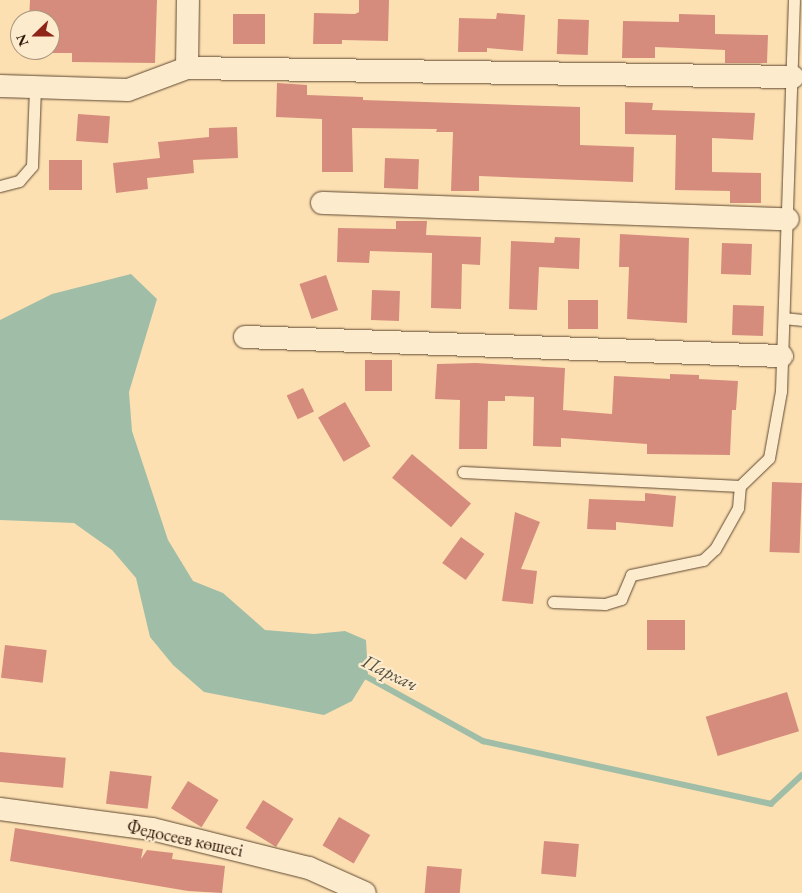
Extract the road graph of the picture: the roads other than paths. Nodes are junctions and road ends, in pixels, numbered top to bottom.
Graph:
1 (188, 0) edge
2 (794, 0) edge
3 (187, 68) junction
4 (797, 77) edge
5 (0, 86) edge
6 (35, 87) junction
7 (0, 186) edge
8 (322, 203) dead end
9 (788, 219) junction
10 (784, 318) junction
11 (802, 320) edge
12 (245, 337) dead end
13 (782, 356) junction
14 (463, 472) dead end
15 (740, 486) junction
16 (553, 602) dead end
17 (0, 809) edge
18 (365, 893) edge

1 - 3 street
2 - 4 lane
3 - 4 street
3 - 6 street
4 - 9 lane
5 - 6 street
6 - 7 lane
8 - 9 street
9 - 10 lane
10 - 11 lane
10 - 13 lane
12 - 13 street
13 - 15 lane
14 - 15 lane
15 - 16 lane
17 - 18 street, Федосеев көшесі

